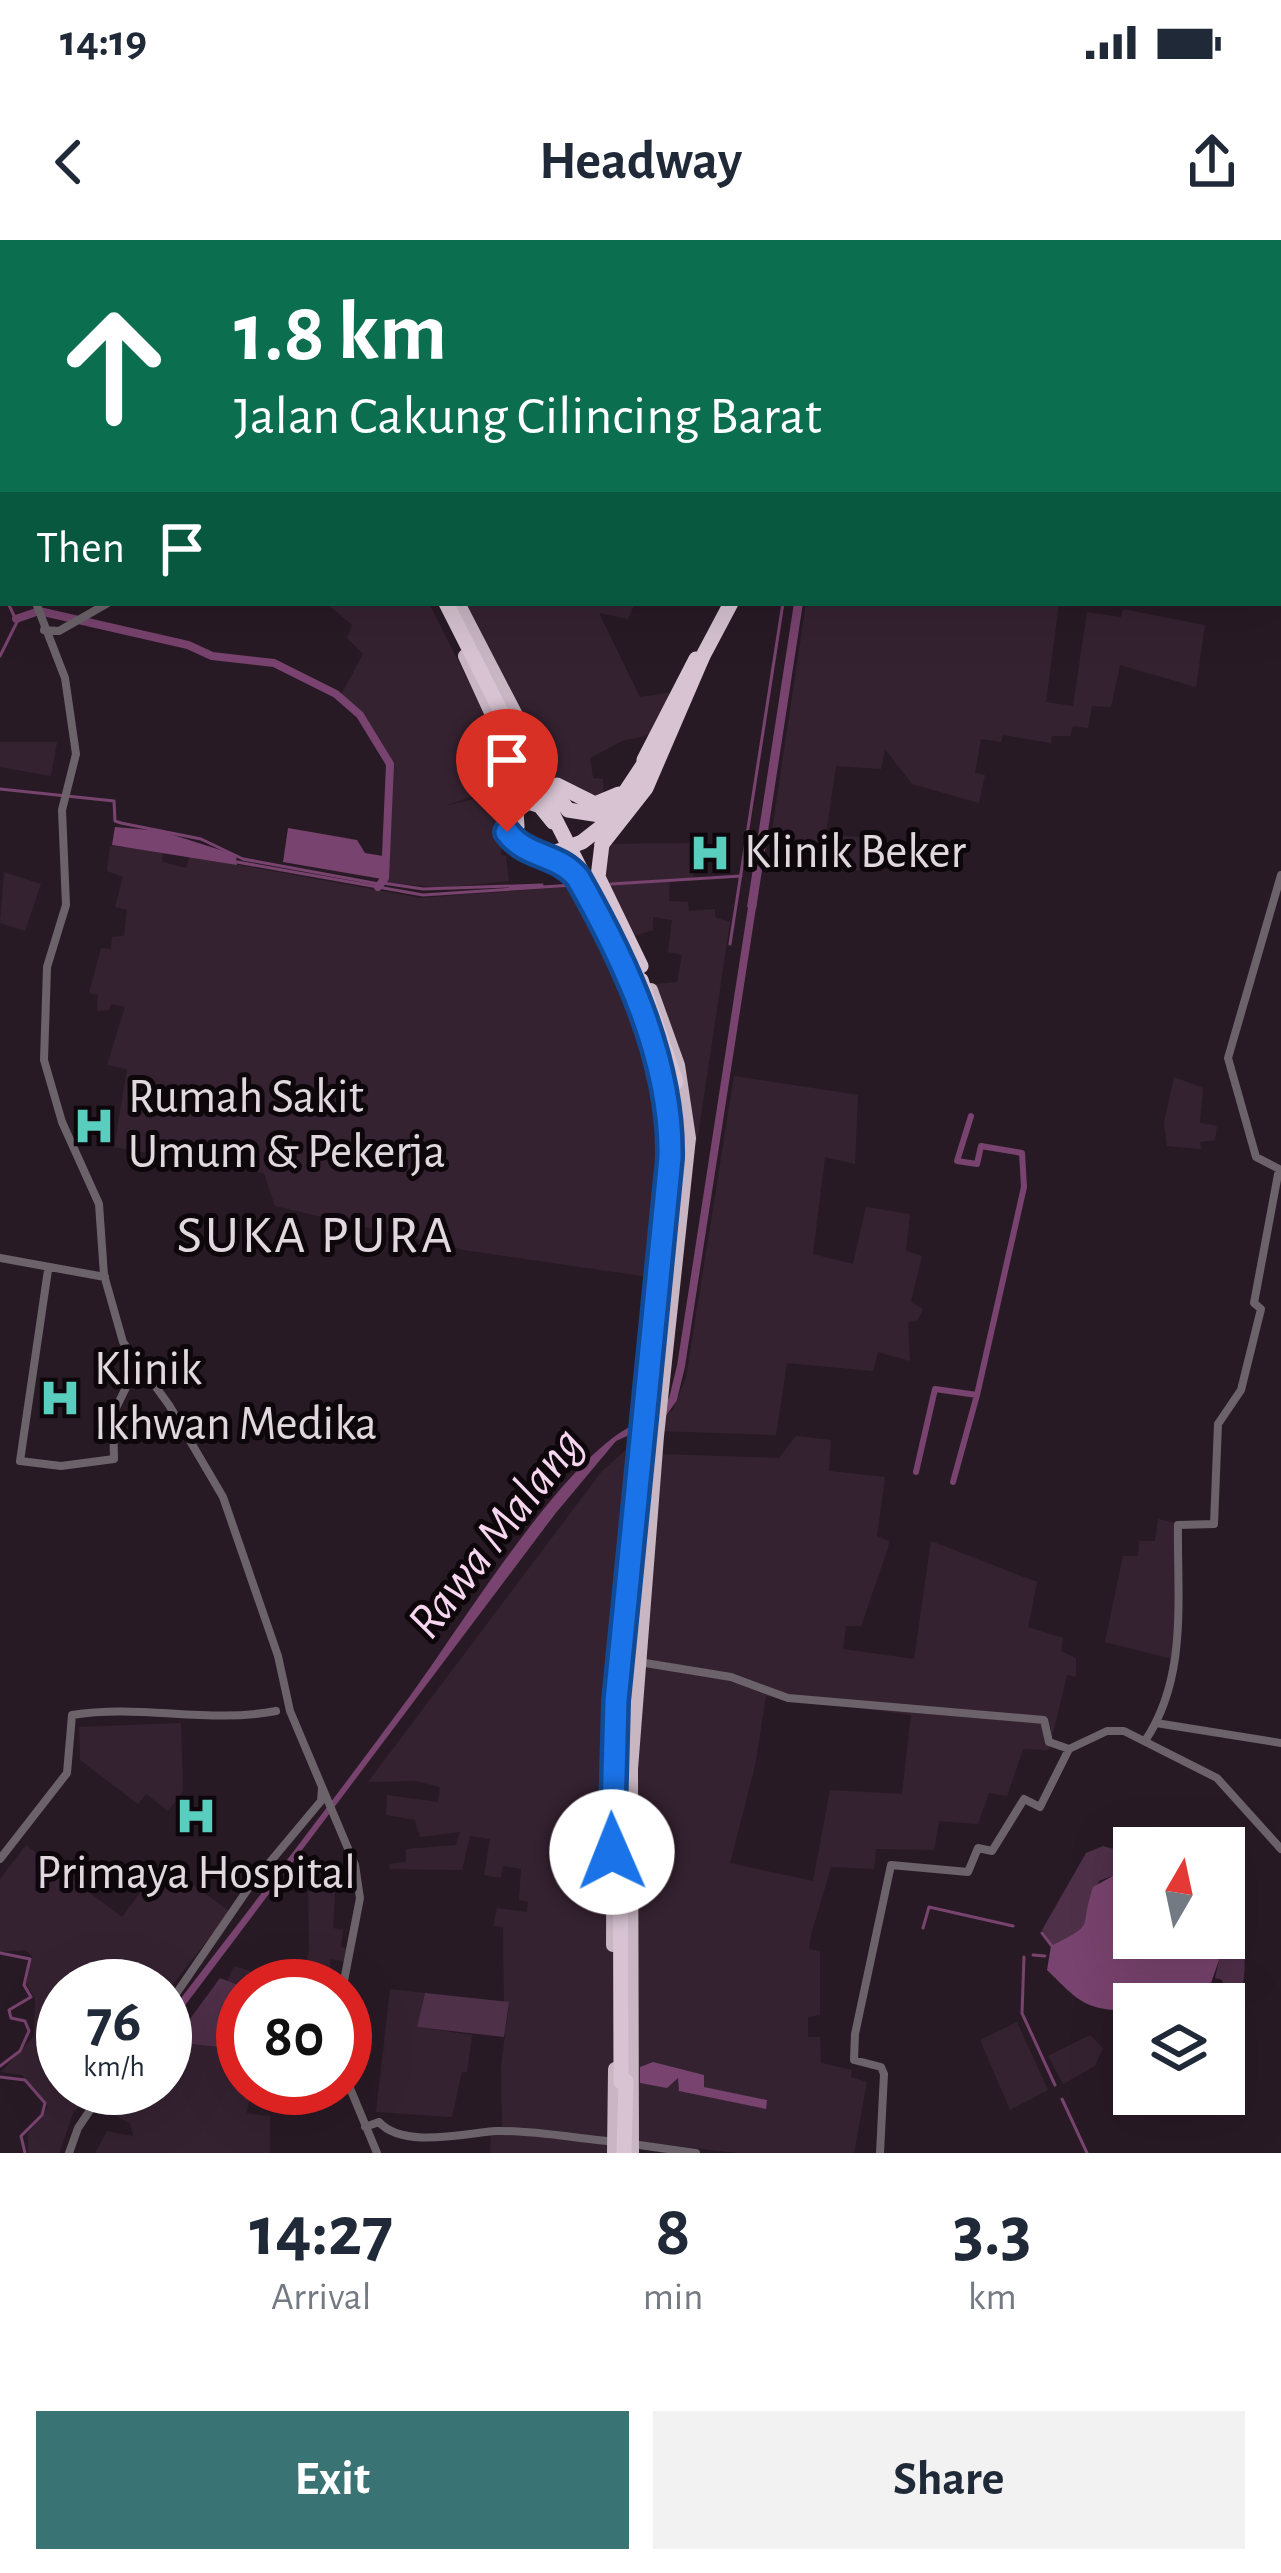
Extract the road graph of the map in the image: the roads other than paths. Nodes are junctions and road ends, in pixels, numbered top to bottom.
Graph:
1 (103, 606) edge
2 (450, 606) edge
3 (726, 606) edge
4 (37, 609) edge
5 (42, 630) junction
6 (470, 650) junction
7 (700, 658) junction
8 (513, 726) junction
9 (655, 751) junction
10 (557, 785) junction
11 (581, 840) junction
12 (578, 866) junction
13 (1281, 874) edge
14 (594, 882) junction
15 (639, 981) junction
16 (664, 1079) junction
17 (1279, 1169) edge
18 (685, 1181) junction
19 (0, 1258) edge
20 (48, 1270) junction
21 (659, 1272) junction
22 (105, 1277) junction
23 (667, 1298) junction
24 (656, 1340) junction
25 (138, 1363) junction
26 (655, 1381) junction
27 (650, 1437) junction
28 (620, 1655) junction
29 (639, 1656) junction
30 (281, 1708) junction
31 (1156, 1723) junction
32 (1144, 1742) junction
33 (1276, 1743) edge
34 (1069, 1749) junction
35 (315, 1768) junction
36 (1281, 1849) edge
37 (0, 1857) edge
38 (349, 1959) edge
39 (192, 1966) edge
40 (87, 2115) edge
41 (360, 2115) edge
42 (615, 2116) junction
43 (633, 2125) junction
44 (365, 2127) junction
45 (620, 2147) edge
46 (677, 2152) edge
47 (69, 2153) edge
48 (377, 2153) edge
49 (656, 2153) edge
50 (696, 2153) edge
51 (880, 2153) edge

1 - 5 street
2 - 6 highway, bridge
2 - 8 highway, bridge
2 - 10 highway
2 - 15 highway
3 - 7 highway
4 - 5 street
5 - 22 street
6 - 11 highway, bridge
6 - 12 highway, bridge
7 - 9 highway, bridge
7 - 10 highway, bridge
7 - 14 highway, bridge
8 - 9 highway, bridge
8 - 15 highway, bridge
9 - 11 highway, bridge
9 - 15 highway, bridge
10 - 15 highway
11 - 12 highway, bridge
12 - 14 highway, bridge
13 - 17 street
14 - 15 highway, bridge
14 - 16 highway, bridge
15 - 16 highway
15 - 18 highway
15 - 23 highway, bridge
15 - 24 highway, bridge
16 - 21 highway
17 - 31 street
18 - 23 highway
18 - 26 highway
19 - 20 street
20 - 22 street
20 - 25 street
21 - 24 highway
21 - 26 highway
22 - 25 street
23 - 27 highway
24 - 27 highway
25 - 30 street
26 - 27 highway
27 - 28 highway
27 - 29 highway
27 - 45 highway, bridge
28 - 29 highway
28 - 42 highway
29 - 34 street
29 - 43 highway
30 - 35 street
30 - 37 street
31 - 32 street
31 - 33 street
32 - 34 street
32 - 36 street
34 - 51 street
35 - 38 street
35 - 39 street
40 - 47 street
41 - 44 street
42 - 43 highway
42 - 45 highway
43 - 45 highway
44 - 45 street
44 - 48 street
45 - 46 street
45 - 49 street
46 - 50 street

